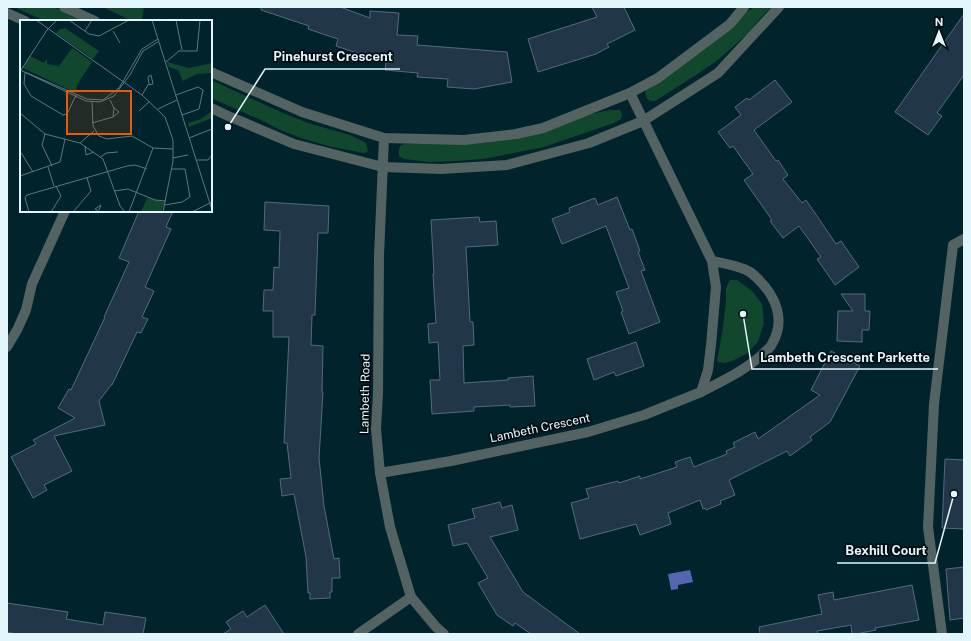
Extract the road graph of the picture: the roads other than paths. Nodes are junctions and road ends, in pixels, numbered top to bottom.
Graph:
1 (64, 7) edge
2 (744, 7) edge
3 (779, 7) edge
4 (7, 13) edge
5 (23, 20) edge
6 (93, 20) edge
7 (212, 72) edge
8 (630, 93) junction
9 (212, 108) edge
10 (643, 120) junction
11 (384, 138) junction
12 (383, 167) junction
13 (65, 212) edge
14 (964, 239) edge
15 (712, 261) junction
16 (7, 347) edge
17 (701, 392) junction
18 (380, 473) junction
19 (411, 597) junction
20 (358, 634) edge
21 (444, 634) edge
22 (942, 634) edge

1 - 6 street
2 - 8 street
3 - 10 street
4 - 5 street
7 - 11 street
8 - 10 street
8 - 11 street
9 - 12 street
10 - 12 street
10 - 15 street
11 - 12 street, Lambeth Road
12 - 18 street, Lambeth Road
13 - 16 street
14 - 22 street
15 - 17 street
15 - 17 street, Lambeth Crescent
17 - 18 street, Lambeth Crescent
18 - 19 street, Lambeth Road
19 - 20 street
19 - 21 street, Lambeth Road

